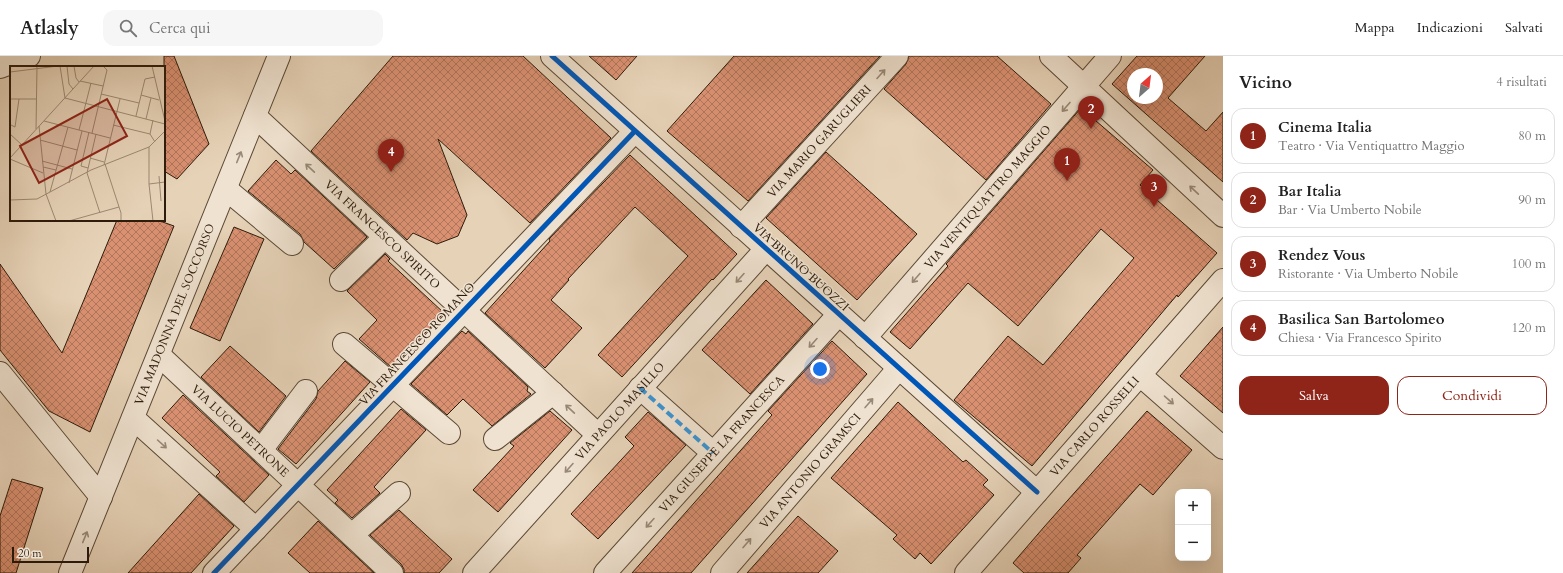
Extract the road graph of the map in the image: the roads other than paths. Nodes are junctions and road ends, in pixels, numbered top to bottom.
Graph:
1 (29, 56) edge
2 (279, 56) edge
3 (552, 56) edge
4 (897, 56) edge
5 (1051, 56) edge
6 (1110, 56) edge
7 (0, 67) edge
8 (1084, 86) junction
9 (255, 116) junction
10 (635, 130) junction
11 (226, 189) junction
12 (1223, 216) edge
13 (741, 227) junction
14 (385, 237) junction
15 (292, 244) dead end
16 (766, 249) junction
17 (341, 280) dead end
18 (1223, 280) edge
19 (463, 310) junction
20 (839, 314) junction
21 (865, 338) junction
22 (344, 344) dead end
23 (158, 355) junction
24 (899, 368) junction
25 (0, 373) edge
26 (1140, 375) junction
27 (392, 385) junction
28 (640, 388) junction
29 (306, 391) dead end
30 (553, 393) junction
31 (133, 418) junction
32 (449, 433) dead end
33 (598, 435) junction
34 (496, 439) dead end
35 (1223, 448) edge
36 (261, 450) junction
37 (713, 453) junction
38 (298, 484) junction
39 (1037, 492) junction
40 (399, 493) dead end
41 (101, 497) junction
42 (256, 529) junction
43 (352, 535) junction
44 (70, 573) edge
45 (214, 573) edge
46 (392, 573) edge
47 (474, 573) edge
48 (605, 573) edge
49 (722, 573) edge
50 (966, 573) edge

1 - 7 street
2 - 9 street, VIA MADONNA DEL SOCCORSO
3 - 10 street, VIA BRUNO BUOZZI
13 -> 4 street, VIA MARIO GARUGLIERI
5 - 8 street
6 - 8 street, VIA VENTIQUATTRO MAGGIO
12 -> 8 street
8 -> 21 street, VIA VENTIQUATTRO MAGGIO
11 -> 9 street, VIA MADONNA DEL SOCCORSO
14 -> 9 street, VIA FRANCESCO SPIRITO
10 - 13 street, VIA BRUNO BUOZZI
10 - 19 street, VIA FRANCESCO ROMANO
11 - 15 street
11 - 23 street, VIA MADONNA DEL SOCCORSO
13 - 16 street, VIA BRUNO BUOZZI
14 - 17 street
14 - 19 street, VIA FRANCESCO SPIRITO
16 - 20 street, VIA BRUNO BUOZZI
16 -> 28 street, VIA PAOLO MASILLO
18 - 26 street, VIA CARLO ROSSELLI
19 - 27 street, VIA FRANCESCO ROMANO
19 - 30 street, VIA FRANCESCO SPIRITO
20 - 21 street, VIA BRUNO BUOZZI
20 -> 37 street, VIA GIUSEPPE LA FRANCESCA
21 - 24 street, VIA BRUNO BUOZZI
22 - 27 street
23 - 31 street, VIA MADONNA DEL SOCCORSO
23 - 36 street, VIA LUCIO PETRONE
24 - 39 street, VIA BRUNO BUOZZI
49 -> 24 street, VIA ANTONIO GRAMSCI
25 - 41 street
26 -> 35 street
26 - 39 street, VIA CARLO ROSSELLI
27 - 32 street
27 - 38 street, VIA FRANCESCO ROMANO
28 - 33 street, VIA PAOLO MASILLO
28 - 37 street
29 - 36 street
33 -> 30 street, VIA FRANCESCO SPIRITO
30 - 34 street
31 - 41 street, VIA MADONNA DEL SOCCORSO
31 -> 42 street
33 -> 47 street, VIA PAOLO MASILLO
36 - 38 street, VIA LUCIO PETRONE
37 -> 48 street, VIA GIUSEPPE LA FRANCESCA
38 - 42 street, VIA FRANCESCO ROMANO
38 - 43 street, VIA LUCIO PETRONE
39 - 50 street, VIA CARLO ROSSELLI
40 - 43 street
44 -> 41 street, VIA MADONNA DEL SOCCORSO
42 - 45 street, VIA FRANCESCO ROMANO
43 - 46 street, VIA LUCIO PETRONE

